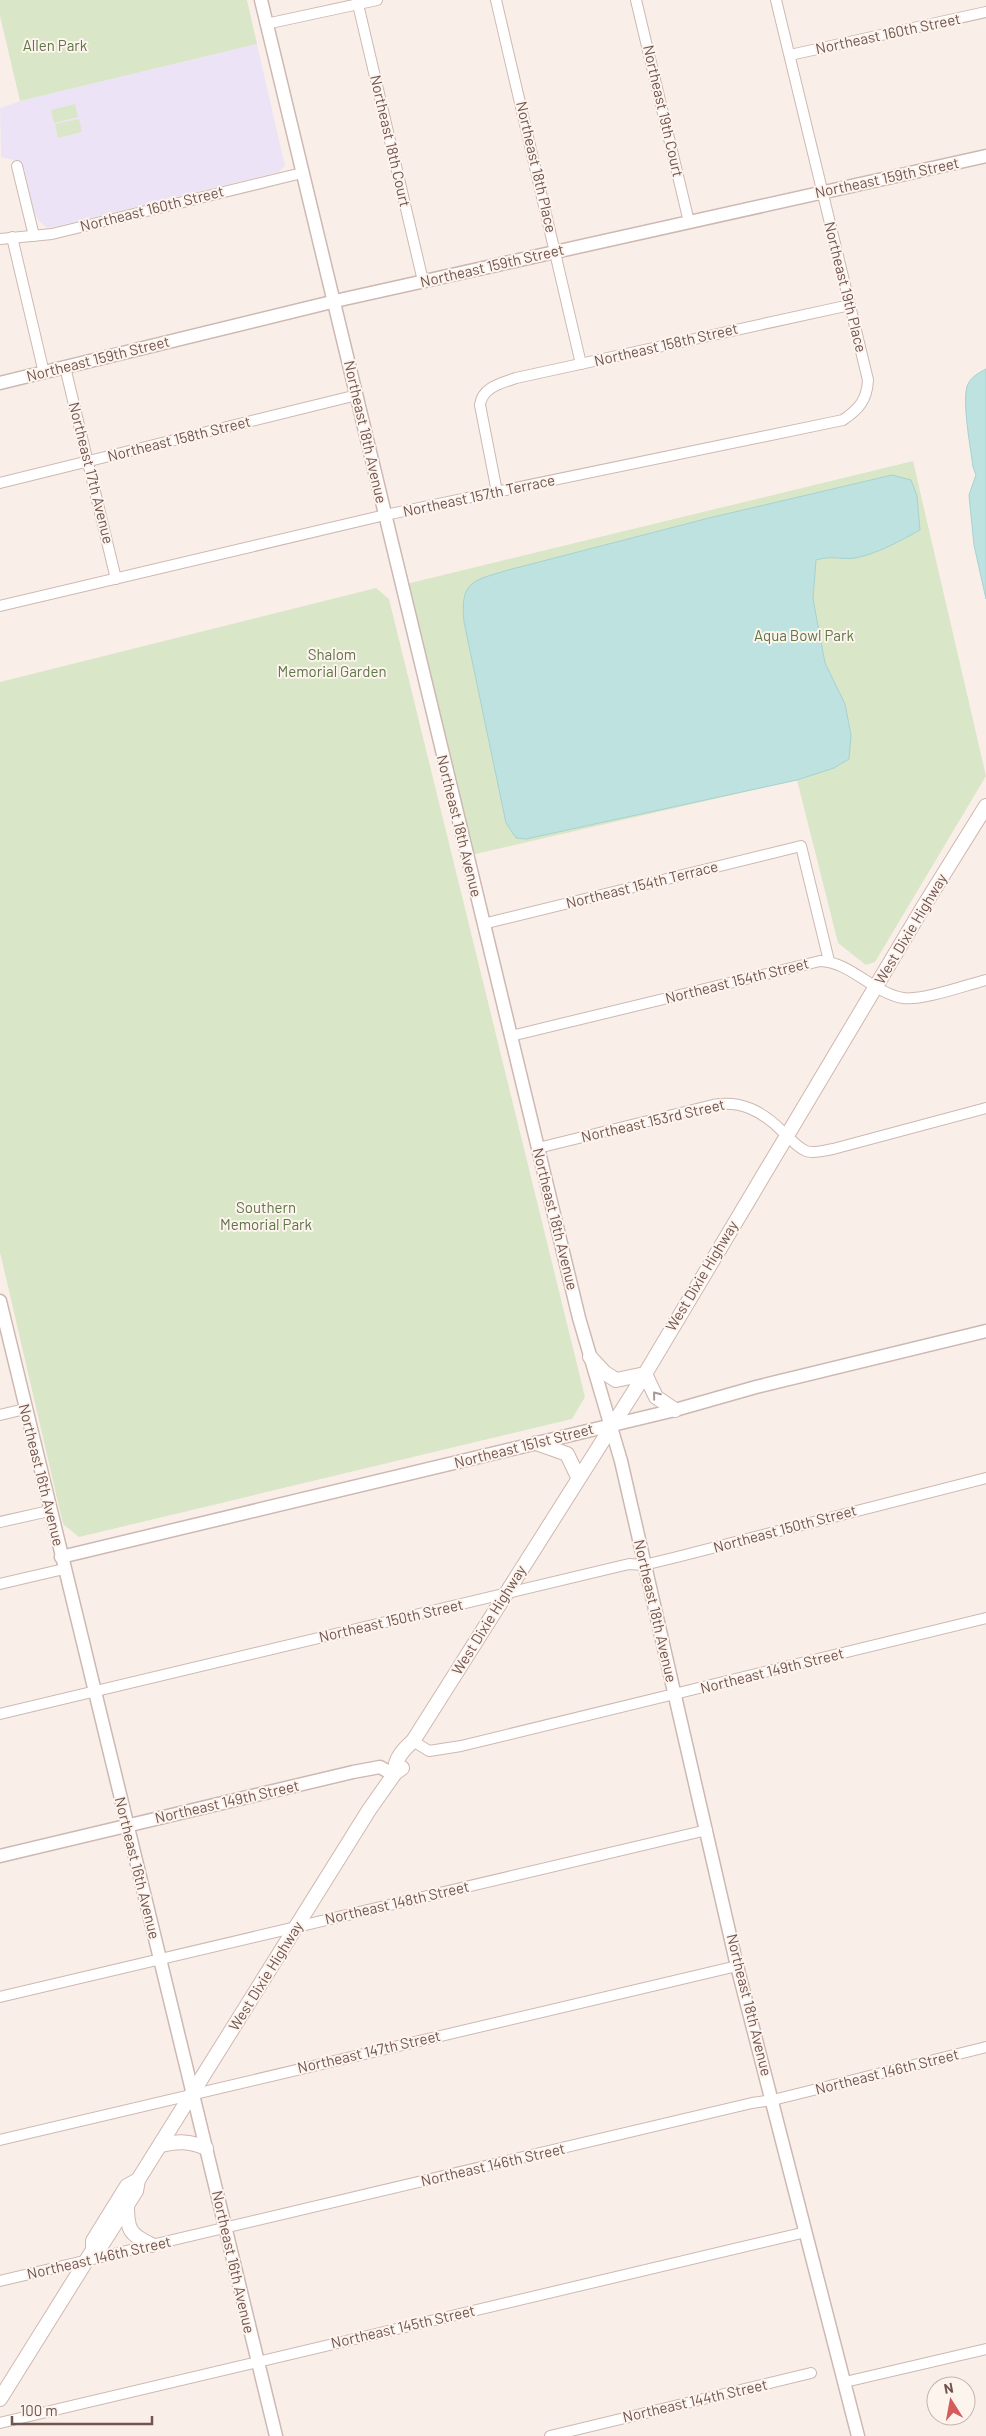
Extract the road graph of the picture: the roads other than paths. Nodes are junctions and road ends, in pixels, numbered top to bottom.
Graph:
1 (260, 0) edge
2 (377, 0) edge
3 (496, 0) edge
4 (636, 0) edge
5 (776, 0) edge
6 (357, 2) edge
7 (986, 12) edge
8 (266, 24) junction
9 (790, 55) junction
10 (986, 156) edge
11 (17, 166) dead end
12 (302, 172) junction
13 (822, 192) junction
14 (689, 222) junction
15 (34, 236) junction
16 (12, 237) junction
17 (0, 239) edge
18 (556, 252) junction
19 (423, 282) junction
20 (334, 302) junction
21 (850, 305) junction
22 (581, 364) junction
23 (65, 368) junction
24 (44, 373) junction
25 (0, 383) edge
26 (357, 395) junction
27 (843, 420) joint
28 (88, 462) junction
29 (0, 483) edge
30 (497, 492) junction
31 (385, 515) junction
32 (116, 579) junction
33 (0, 606) edge
34 (986, 806) edge
35 (483, 924) junction
36 (829, 962) junction
37 (986, 980) edge
38 (877, 987) junction
39 (511, 1036) junction
40 (986, 1108) edge
41 (787, 1136) junction
42 (538, 1148) junction
43 (0, 1301) edge
44 (3, 1322) edge
45 (986, 1331) edge
46 (590, 1357) junction
47 (645, 1374) junction
48 (25, 1409) junction
49 (675, 1410) junction
50 (0, 1415) edge
51 (611, 1425) junction
52 (536, 1444) junction
53 (578, 1477) junction
54 (986, 1478) edge
55 (49, 1510) junction
56 (0, 1522) edge
57 (62, 1563) junction
58 (644, 1565) junction
59 (0, 1584) edge
60 (506, 1593) junction
61 (986, 1618) edge
62 (95, 1691) junction
63 (675, 1695) junction
64 (0, 1714) edge
65 (413, 1742) junction
66 (394, 1774) junction
67 (127, 1826) junction
68 (707, 1830) junction
69 (0, 1856) edge
70 (298, 1926) junction
71 (160, 1959) junction
72 (737, 1966) junction
73 (0, 1997) edge
74 (986, 2048) edge
75 (194, 2093) junction
76 (773, 2100) junction
77 (0, 2140) edge
78 (161, 2145) junction
79 (206, 2148) junction
80 (138, 2180) junction
81 (127, 2205) junction
82 (224, 2229) junction
83 (806, 2232) junction
84 (152, 2245) junction
85 (90, 2255) junction
86 (0, 2281) edge
87 (986, 2349) edge
88 (257, 2362) junction
89 (811, 2374) dead end
90 (845, 2382) junction
91 (0, 2399) edge
92 (0, 2423) edge
93 (276, 2436) edge
94 (550, 2436) edge
95 (858, 2436) edge

1 - 8 street, Northeast 18th Avenue
2 - 6 street
3 - 18 street, Northeast 18th Place
4 - 14 street, Northeast 19th Court
5 - 9 street, Northeast 19th Place
6 - 8 street
6 - 19 street, Northeast 18th Court
7 - 9 street, Northeast 160th Street
8 - 12 street, Northeast 18th Avenue
9 - 13 street, Northeast 19th Place
10 - 13 street, Northeast 159th Street
11 - 15 street
12 - 15 street, Northeast 160th Street
12 - 20 street, Northeast 18th Avenue
13 - 14 street, Northeast 159th Street
13 - 21 street, Northeast 19th Place
14 - 18 street, Northeast 159th Street
15 - 16 street, Northeast 160th Street
16 - 17 street, Northeast 160th Street
16 - 24 street
18 - 19 street, Northeast 159th Street
18 - 22 street, Northeast 18th Place
19 - 20 street, Northeast 159th Street
20 - 23 street, Northeast 159th Street
20 - 26 street, Northeast 18th Avenue
21 - 22 street, Northeast 158th Street
21 - 27 street, Northeast 19th Place
22 - 30 street, Northeast 158th Street
23 - 24 street, Northeast 159th Street
23 - 28 street, Northeast 17th Avenue
24 - 25 street, Northeast 159th Street
26 - 28 street, Northeast 158th Street
26 - 31 street, Northeast 18th Avenue
27 - 30 street, Northeast 157th Terrace
28 - 29 street, Northeast 158th Street
28 - 32 street, Northeast 17th Avenue
30 - 31 street, Northeast 157th Terrace
31 - 32 street, Northeast 157th Terrace
31 - 35 street, Northeast 18th Avenue
32 - 33 street, Northeast 157th Terrace
34 - 38 main road, West Dixie Highway
35 - 36 street, Northeast 154th Terrace
35 - 39 street, Northeast 18th Avenue
36 - 38 street, Northeast 154th Street
36 - 39 street, Northeast 154th Street
37 - 38 street, Northeast 154th Street
38 - 41 main road, West Dixie Highway
39 - 42 street, Northeast 18th Avenue
40 - 41 street, Northeast 153rd Street
41 - 42 street, Northeast 153rd Street
41 - 47 main road, West Dixie Highway
42 - 46 street, Northeast 18th Avenue
43 - 44 street, Northeast 16th Avenue
44 - 48 street, Northeast 16th Avenue
45 - 49 street, Northeast 151st Street
46 - 47 main road
46 - 51 street, Northeast 18th Avenue
49 -> 47 main road
47 - 51 main road, West Dixie Highway
48 - 50 street
48 - 55 street, Northeast 16th Avenue
49 - 51 street, Northeast 151st Street
51 - 52 street, Northeast 151st Street
51 - 53 main road, West Dixie Highway
51 - 58 street, Northeast 18th Avenue
52 - 53 main road
52 - 57 street, Northeast 151st Street
53 - 60 main road, West Dixie Highway
54 - 58 street, Northeast 150th Street
55 - 56 street
55 - 57 street, Northeast 16th Avenue
57 - 59 street, Northeast 151st Street
57 - 62 street, Northeast 16th Avenue
58 - 60 street, Northeast 150th Street
58 - 63 street, Northeast 18th Avenue
60 - 62 street, Northeast 150th Street
60 - 65 main road, West Dixie Highway
61 - 63 street, Northeast 149th Street
62 - 64 street, Northeast 150th Street
62 - 67 street, Northeast 16th Avenue
63 - 65 street, Northeast 149th Street
63 - 68 street, Northeast 18th Avenue
65 - 66 main road, West Dixie Highway
66 - 67 street, Northeast 149th Street
66 - 70 main road, West Dixie Highway
67 - 69 street, Northeast 149th Street
67 - 71 street, Northeast 16th Avenue
68 - 70 street, Northeast 148th Street
68 - 72 street, Northeast 18th Avenue
70 - 71 street, Northeast 148th Street
70 - 75 main road, West Dixie Highway
71 - 73 street, Northeast 148th Street
71 - 75 street, Northeast 16th Avenue
72 - 75 street, Northeast 147th Street
72 - 76 street, Northeast 18th Avenue
74 - 76 street, Northeast 146th Street
75 - 77 street, Northeast 147th Street
75 - 78 main road, West Dixie Highway
75 - 79 street, Northeast 16th Avenue
76 - 82 street, Northeast 146th Street
76 - 83 street, Northeast 18th Avenue
78 - 79 main road
78 - 80 main road, West Dixie Highway
79 - 82 street, Northeast 16th Avenue
80 - 81 main road, West Dixie Highway
80 - 85 main road, West Dixie Highway
81 - 84 main road
81 - 85 main road, West Dixie Highway
82 - 84 street, Northeast 146th Street
82 - 88 street, Northeast 16th Avenue
83 - 88 street, Northeast 145th Street
83 - 90 street, Northeast 18th Avenue
84 - 85 street, Northeast 146th Street
85 - 86 street, Northeast 146th Street
85 - 91 main road, West Dixie Highway
87 - 90 street
88 - 92 street, Northeast 145th Street
88 - 93 street, Northeast 16th Avenue
89 - 94 street, Northeast 144th Street
90 - 95 street, Northeast 18th Avenue

